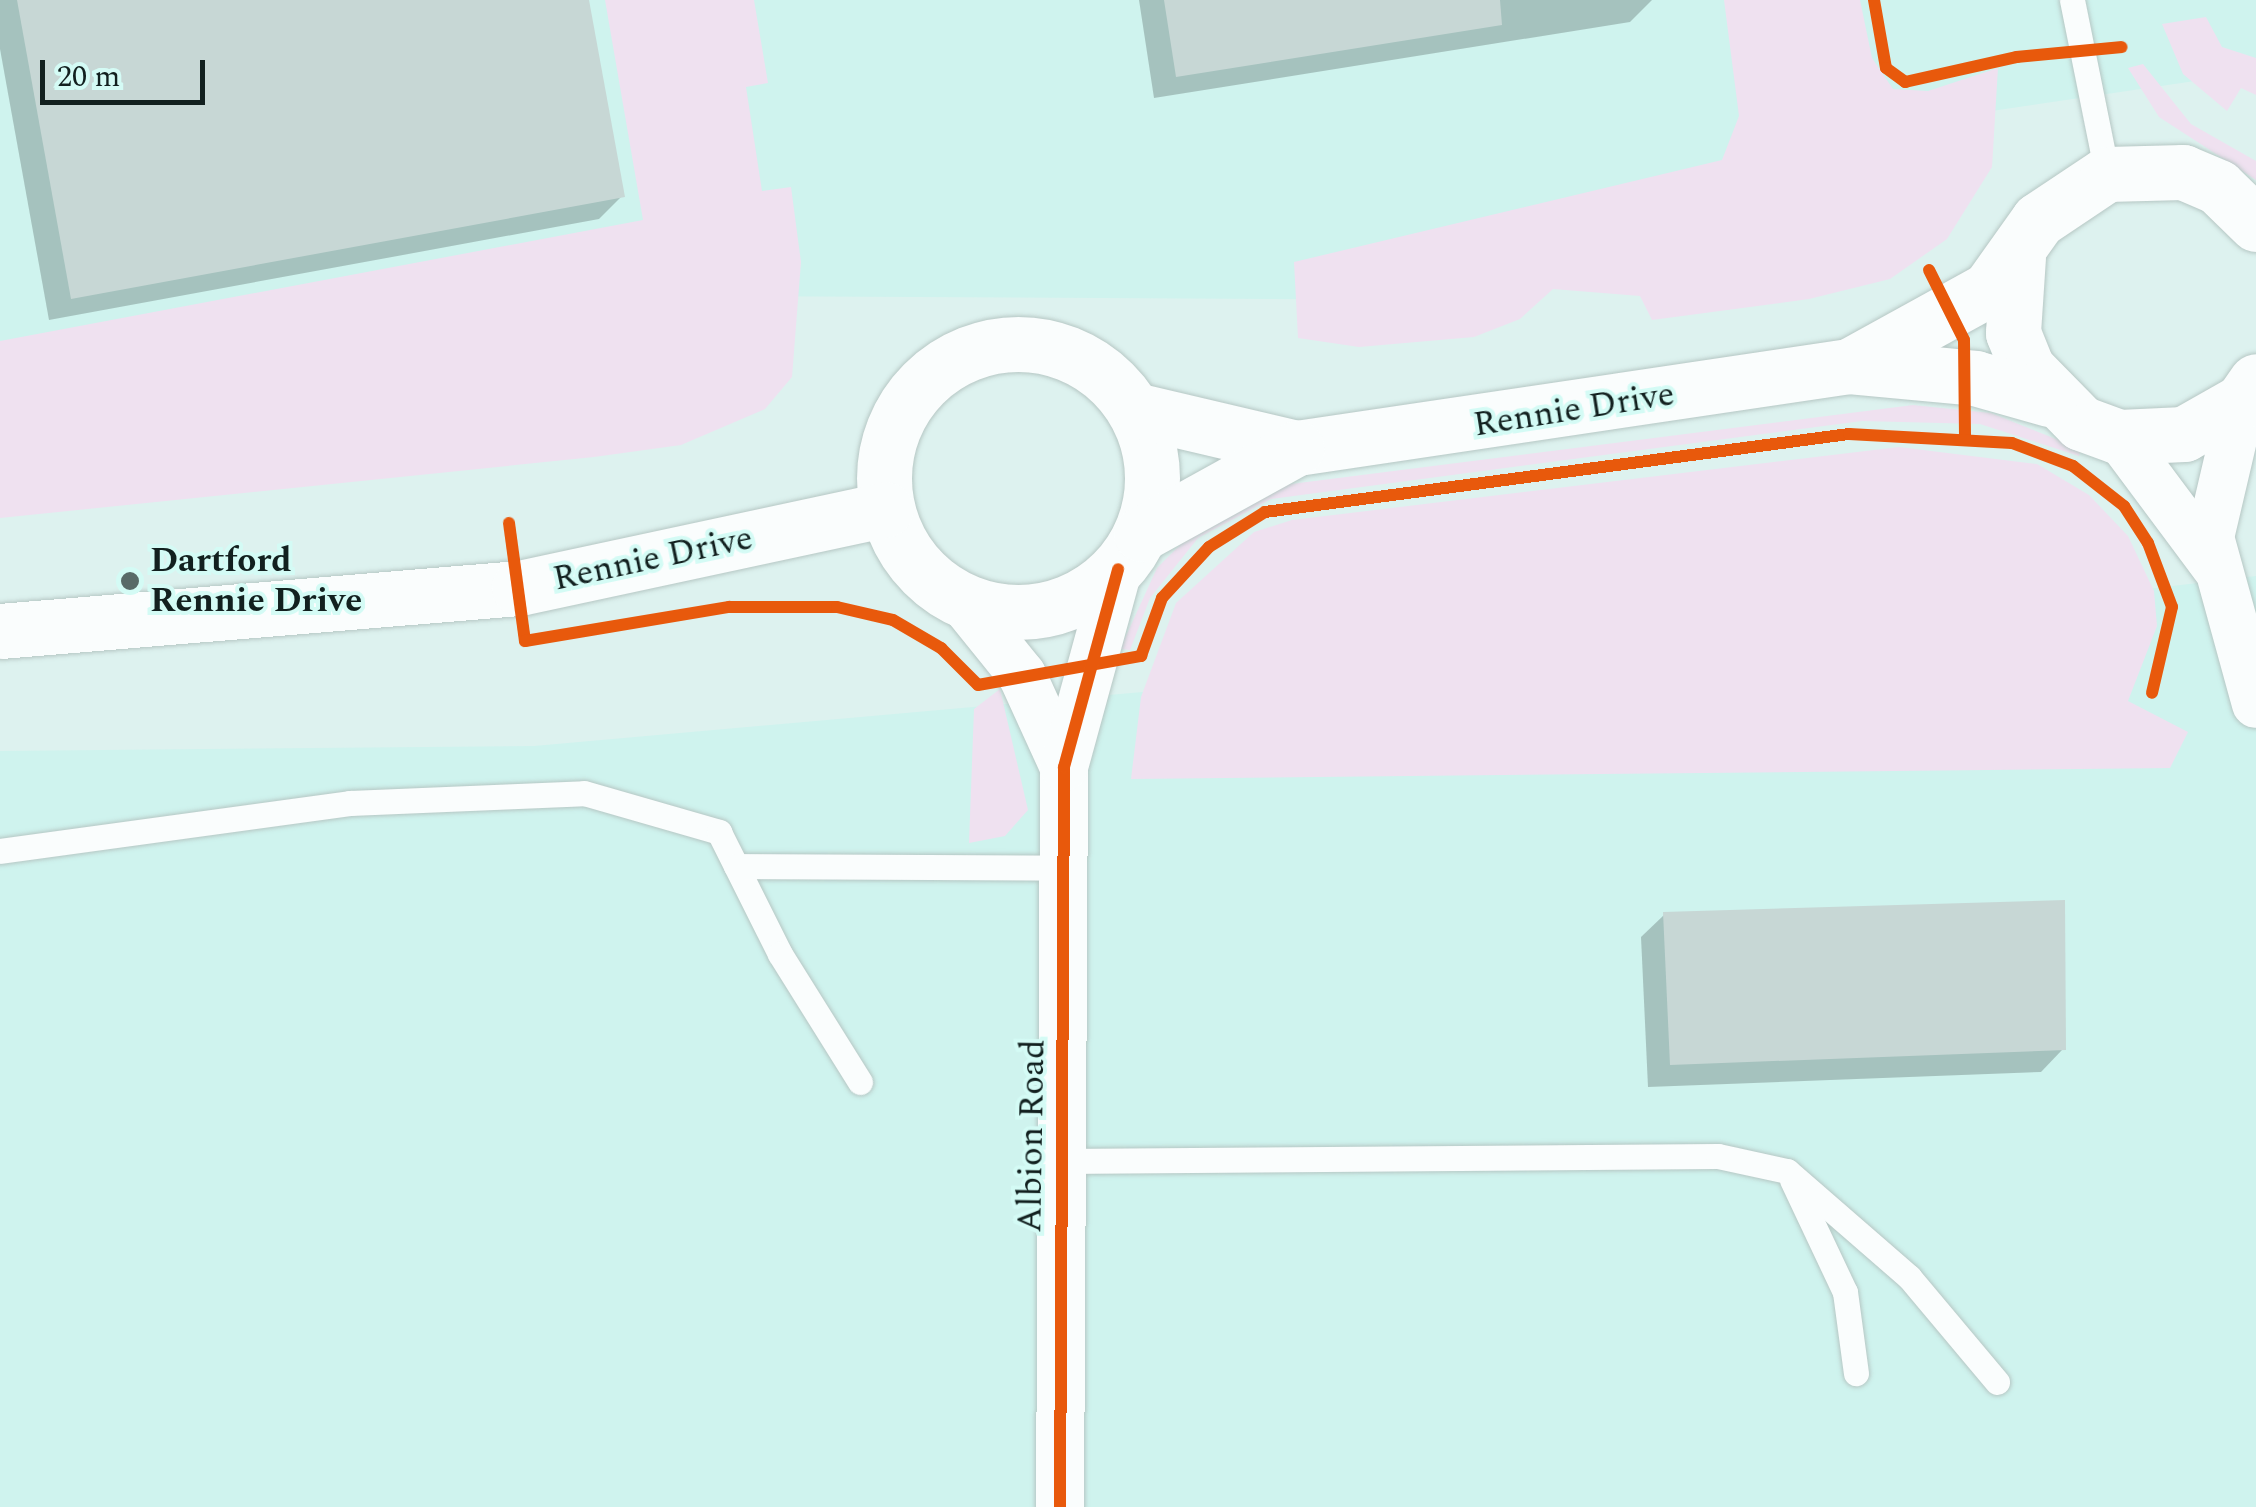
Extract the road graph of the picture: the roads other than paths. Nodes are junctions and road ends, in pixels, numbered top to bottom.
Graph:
1 (2072, 0) edge
2 (2107, 174) junction
3 (2253, 217) edge
4 (2018, 257) junction
5 (1849, 366) junction
6 (2249, 391) edge
7 (2050, 399) junction
8 (1136, 410) junction
9 (2118, 437) junction
10 (1297, 448) junction
11 (886, 509) junction
12 (1129, 551) junction
13 (2218, 570) junction
14 (962, 601) junction
15 (0, 631) edge
16 (2256, 704) edge
17 (1064, 767) junction
18 (0, 850) edge
19 (736, 866) junction
20 (1068, 868) junction
21 (860, 1082) dead end
22 (1060, 1160) junction
23 (1787, 1171) junction
24 (1856, 1373) dead end
25 (1996, 1382) dead end
26 (1060, 1507) edge

1 - 2 lane
2 - 3 street
2 - 4 street, Rennie Drive
4 - 5 street, Rennie Drive
4 - 7 street, Rennie Drive
5 - 7 street, Rennie Drive
5 - 10 street, Rennie Drive
6 - 9 street
6 - 13 street
7 - 9 street, Rennie Drive
8 - 10 street, Rennie Drive
8 - 11 street
8 - 12 street
9 - 13 street
10 - 12 street, Rennie Drive
11 - 14 street
11 - 15 street, Rennie Drive
12 - 14 street, Rennie Drive
12 - 17 street, Albion Road
13 - 16 street
14 - 17 street, Albion Road
17 - 20 street, Albion Road
18 - 19 lane
19 - 20 lane
19 - 21 lane
20 - 22 street, Albion Road
22 - 23 lane
22 - 26 street, Albion Road
23 - 24 lane
23 - 25 lane

